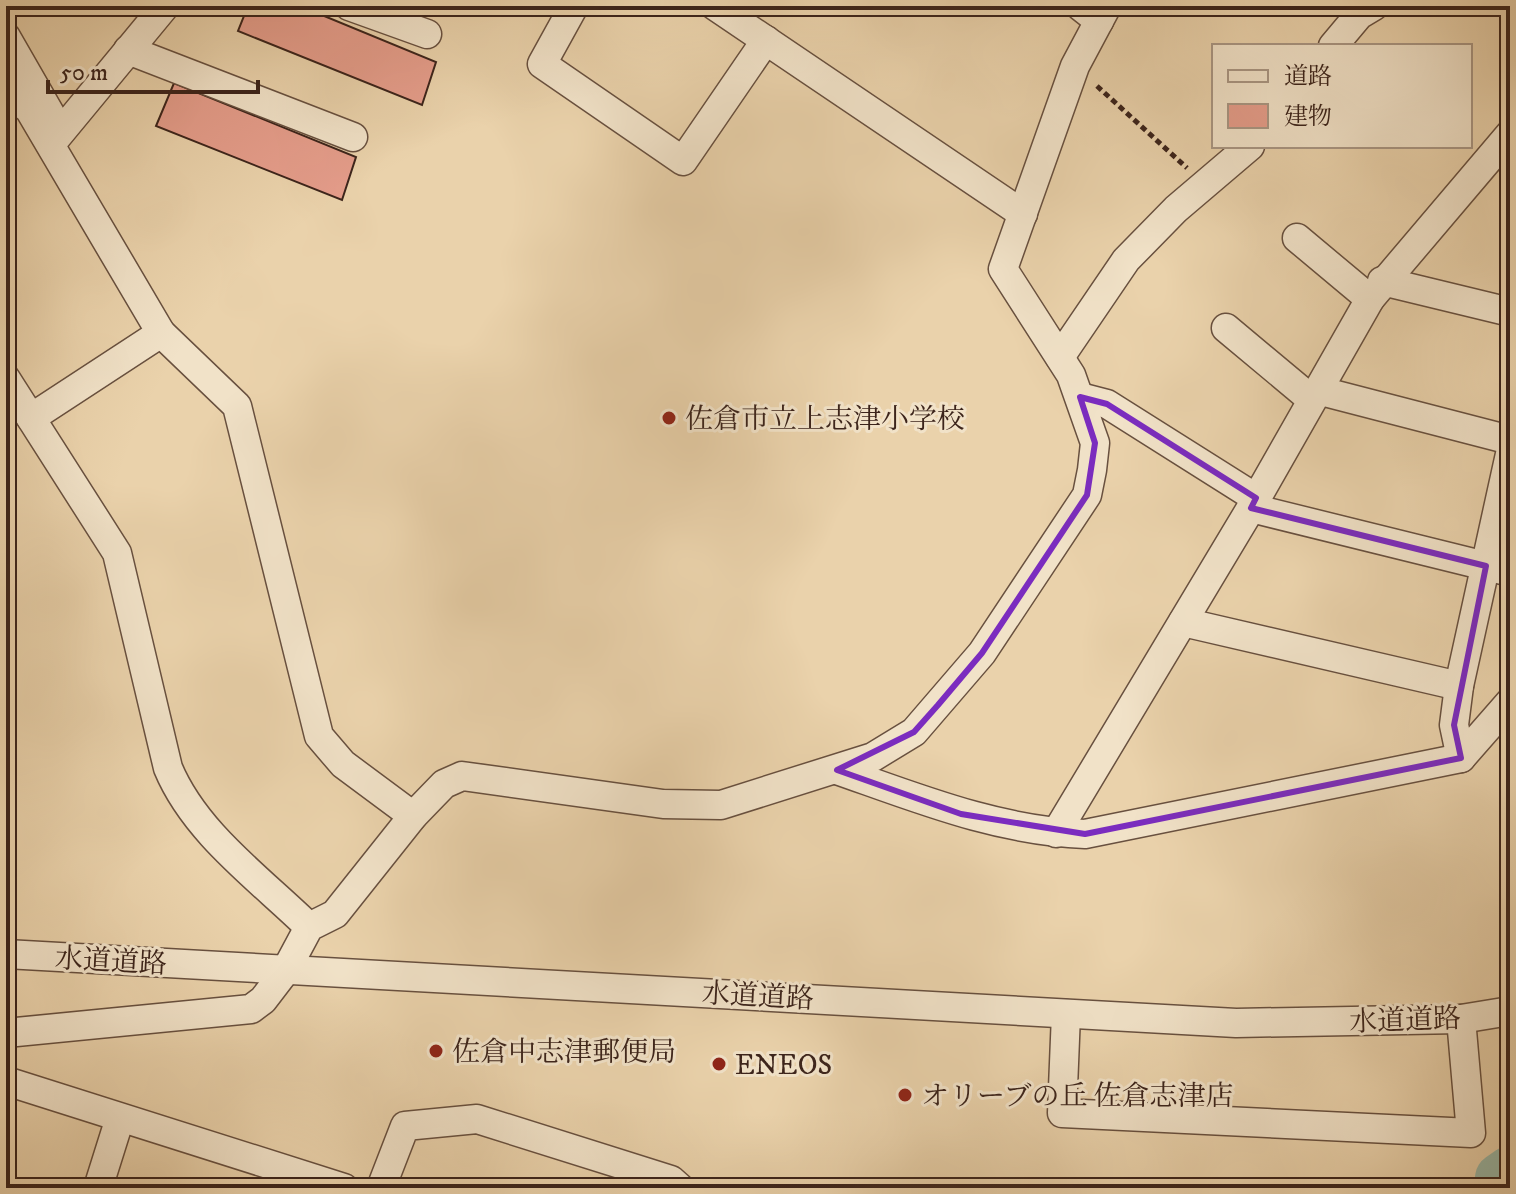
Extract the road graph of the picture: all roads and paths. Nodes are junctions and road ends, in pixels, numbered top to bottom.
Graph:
1 (165, 6) edge
2 (349, 6) edge
3 (574, 6) edge
4 (1374, 6) edge
5 (720, 7) edge
6 (1095, 11) edge
7 (427, 34) dead end
8 (6, 37) edge
9 (766, 40) junction
10 (1335, 44) edge
11 (128, 50) junction
12 (1075, 66) junction
13 (6, 92) edge
14 (353, 137) dead end
15 (56, 138) junction
16 (1248, 148) edge
17 (1504, 148) edge
18 (1205, 185) junction
19 (1023, 214) junction
20 (1297, 238) dead end
21 (1376, 290) junction
22 (1510, 312) edge
23 (1226, 328) dead end
24 (161, 333) junction
25 (1060, 357) junction
26 (6, 379) edge
27 (1314, 394) junction
28 (1080, 397) junction
29 (31, 418) junction
30 (1510, 440) edge
31 (1510, 454) edge
32 (1254, 503) junction
33 (1498, 569) edge
34 (1183, 622) junction
35 (1459, 686) junction
36 (1510, 702) edge
37 (1461, 758) junction
38 (837, 770) junction
39 (413, 816) junction
40 (1056, 833) junction
41 (309, 927) junction
42 (6, 954) edge
43 (286, 970) junction
44 (1510, 1011) edge
45 (1066, 1014) junction
46 (1461, 1019) junction
47 (6, 1033) edge
48 (6, 1081) edge
49 (120, 1118) junction
50 (98, 1188) edge
51 (344, 1188) edge
52 (381, 1188) edge
53 (680, 1188) edge

1 - 11 street
2 - 7 street
3 - 9 street
4 - 10 street
5 - 9 street
6 - 12 street
8 - 15 street
9 - 19 street
11 - 14 street
11 - 15 street
12 - 18 path
12 - 19 street
13 - 15 street
15 - 24 street
16 - 18 street
17 - 21 street
18 - 25 street
19 - 25 street
20 - 21 street
21 - 22 street
21 - 27 street
23 - 27 street
24 - 29 street
24 - 39 street
25 - 28 street
26 - 29 street
27 - 30 street
27 - 32 street
28 - 32 street
28 - 38 street
29 - 41 street
31 - 33 street
32 - 33 street
32 - 34 street
33 - 35 street
34 - 35 street
34 - 40 street
35 - 37 street
36 - 37 street
37 - 40 street
38 - 39 street
38 - 40 street
39 - 41 street
41 - 43 street
42 - 43 street, 水道道路
43 - 45 street, 水道道路
43 - 47 street
44 - 46 street, 水道道路
45 - 46 street, 水道道路
45 - 46 street
48 - 49 street
49 - 50 street
49 - 51 street
52 - 53 street

